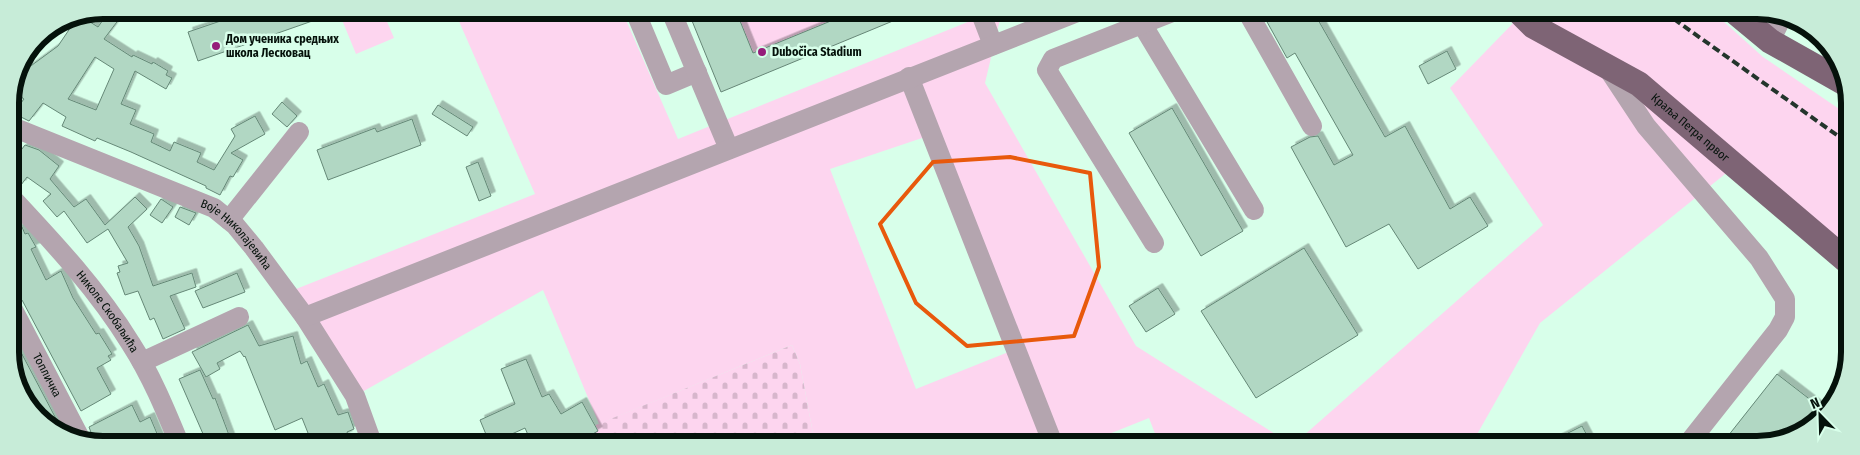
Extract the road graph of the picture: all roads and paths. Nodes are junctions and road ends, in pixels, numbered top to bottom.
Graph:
1 (638, 19) edge
2 (674, 19) edge
3 (983, 19) edge
4 (1060, 19) edge
5 (1155, 19) edge
6 (1252, 19) edge
7 (1526, 19) edge
8 (1744, 19) edge
9 (1780, 22) edge
10 (1142, 24) junction
11 (1770, 40) junction
12 (993, 45) junction
13 (1607, 67) junction
14 (697, 72) junction
15 (909, 77) junction
16 (1838, 79) edge
17 (1312, 126) dead end
18 (19, 130) edge
19 (299, 132) dead end
20 (729, 149) junction
21 (1254, 210) dead end
22 (19, 211) edge
23 (229, 220) junction
24 (1154, 243) dead end
25 (1841, 256) edge
26 (240, 317) dead end
27 (305, 317) junction
28 (19, 320) edge
29 (142, 362) junction
30 (77, 433) edge
31 (176, 436) edge
32 (369, 436) edge
33 (1050, 436) edge
34 (1694, 436) edge

1 - 14 street
2 - 14 street
3 - 12 street
4 - 12 street
5 - 10 street
6 - 17 street
7 - 13 main road, Краља Петра првог
8 - 11 main road
9 - 11 street
10 - 21 street
10 - 24 street
11 - 16 main road
12 - 15 street
13 - 25 main road, Краља Петра првог
13 - 34 street
14 - 20 street
15 - 20 street
15 - 33 street
18 - 23 street, Воје Николајевића
19 - 23 street
20 - 27 street
22 - 29 street, Николе Скобаљића
23 - 27 street, Воје Николајевића
26 - 29 street
27 - 32 street, Воје Николајевића
28 - 30 street, Топличка
29 - 31 street, Николе Скобаљића

